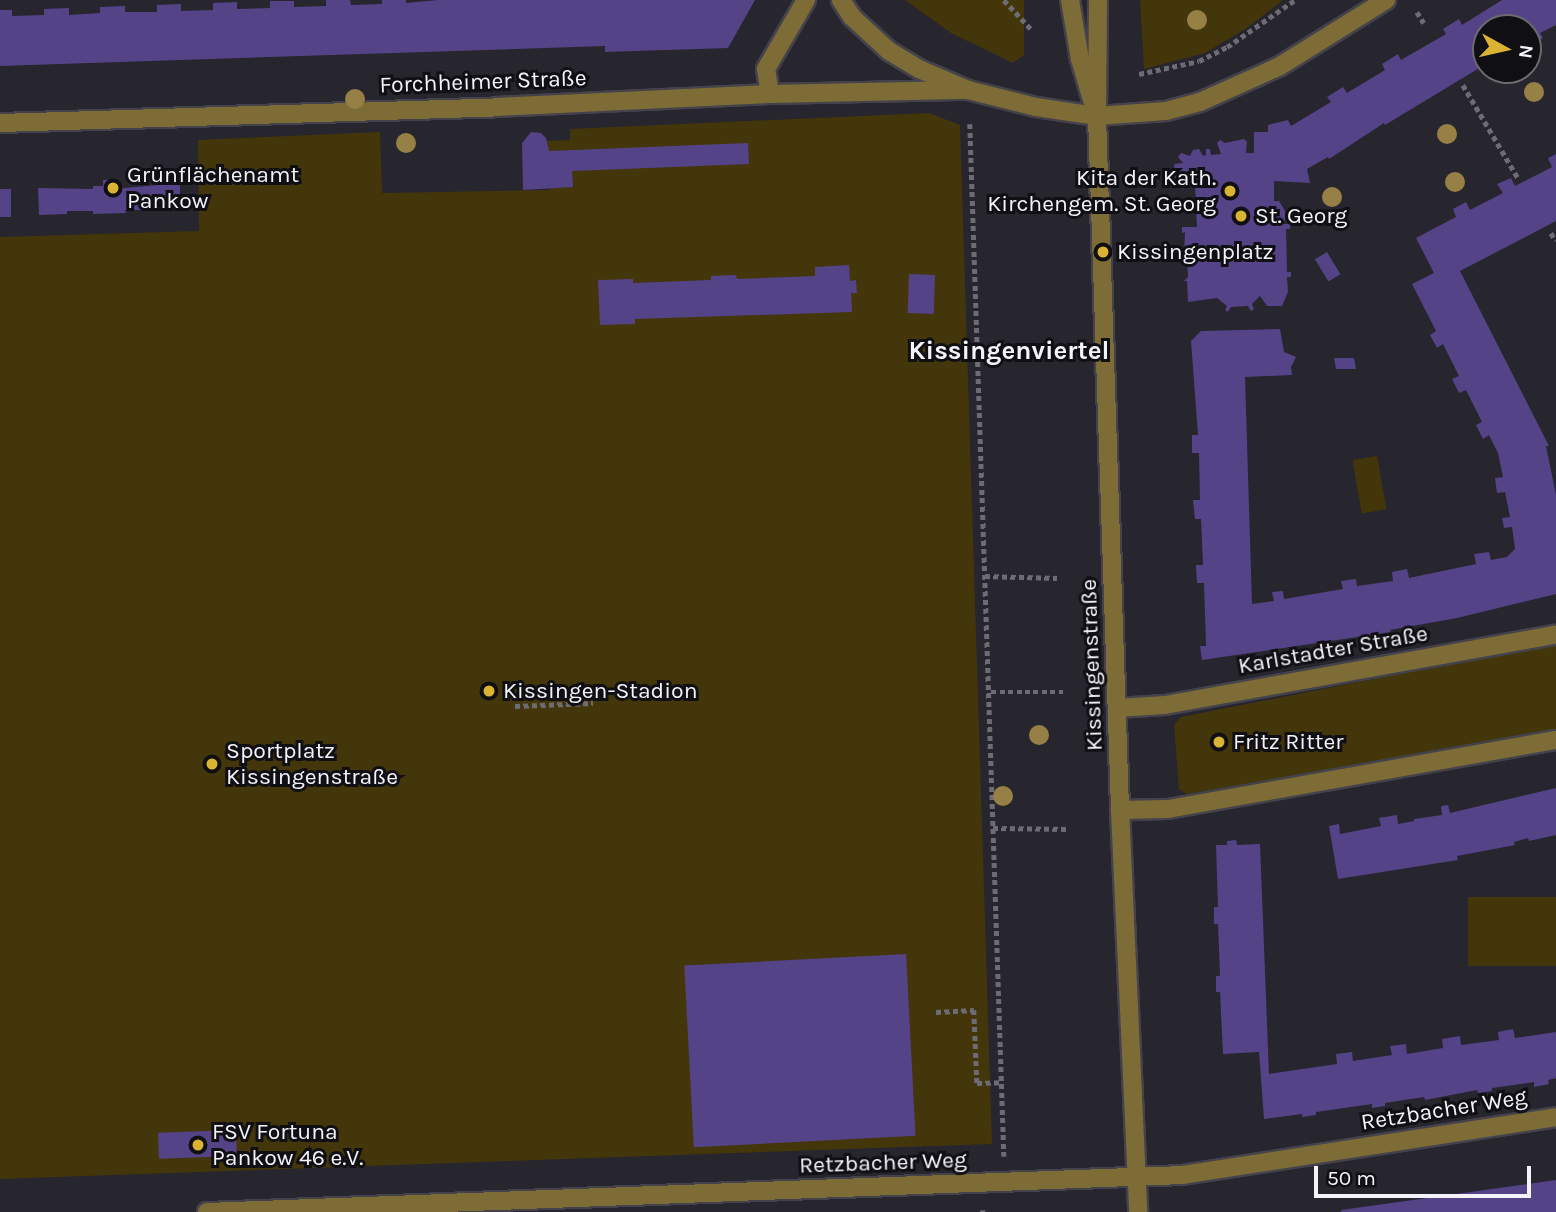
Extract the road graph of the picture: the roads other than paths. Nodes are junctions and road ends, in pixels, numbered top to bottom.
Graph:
1 (806, 0) edge
2 (841, 0) edge
3 (1070, 0) edge
4 (1098, 0) edge
5 (1386, 0) edge
6 (968, 90) junction
7 (770, 94) junction
8 (1097, 116) junction
9 (0, 123) edge
10 (1556, 635) edge
11 (1118, 708) junction
12 (1556, 740) edge
13 (1120, 810) junction
14 (1556, 1117) edge
15 (1137, 1178) junction
16 (207, 1212) edge
17 (1138, 1212) edge

1 - 7 street
2 - 6 street
3 - 8 street, Kissingenstraße
4 - 8 street, Kissingenstraße
5 - 8 street
6 - 7 street, Forchheimer Straße
6 - 8 street
7 - 9 street, Forchheimer Straße
8 - 11 street, Kissingenstraße
10 - 11 street, Karlstadter Straße
11 - 13 street, Kissingenstraße
12 - 13 street
13 - 15 street, Kissingenstraße
14 - 15 street, Retzbacher Weg
15 - 16 street, Retzbacher Weg
15 - 17 street, Kissingenstraße

